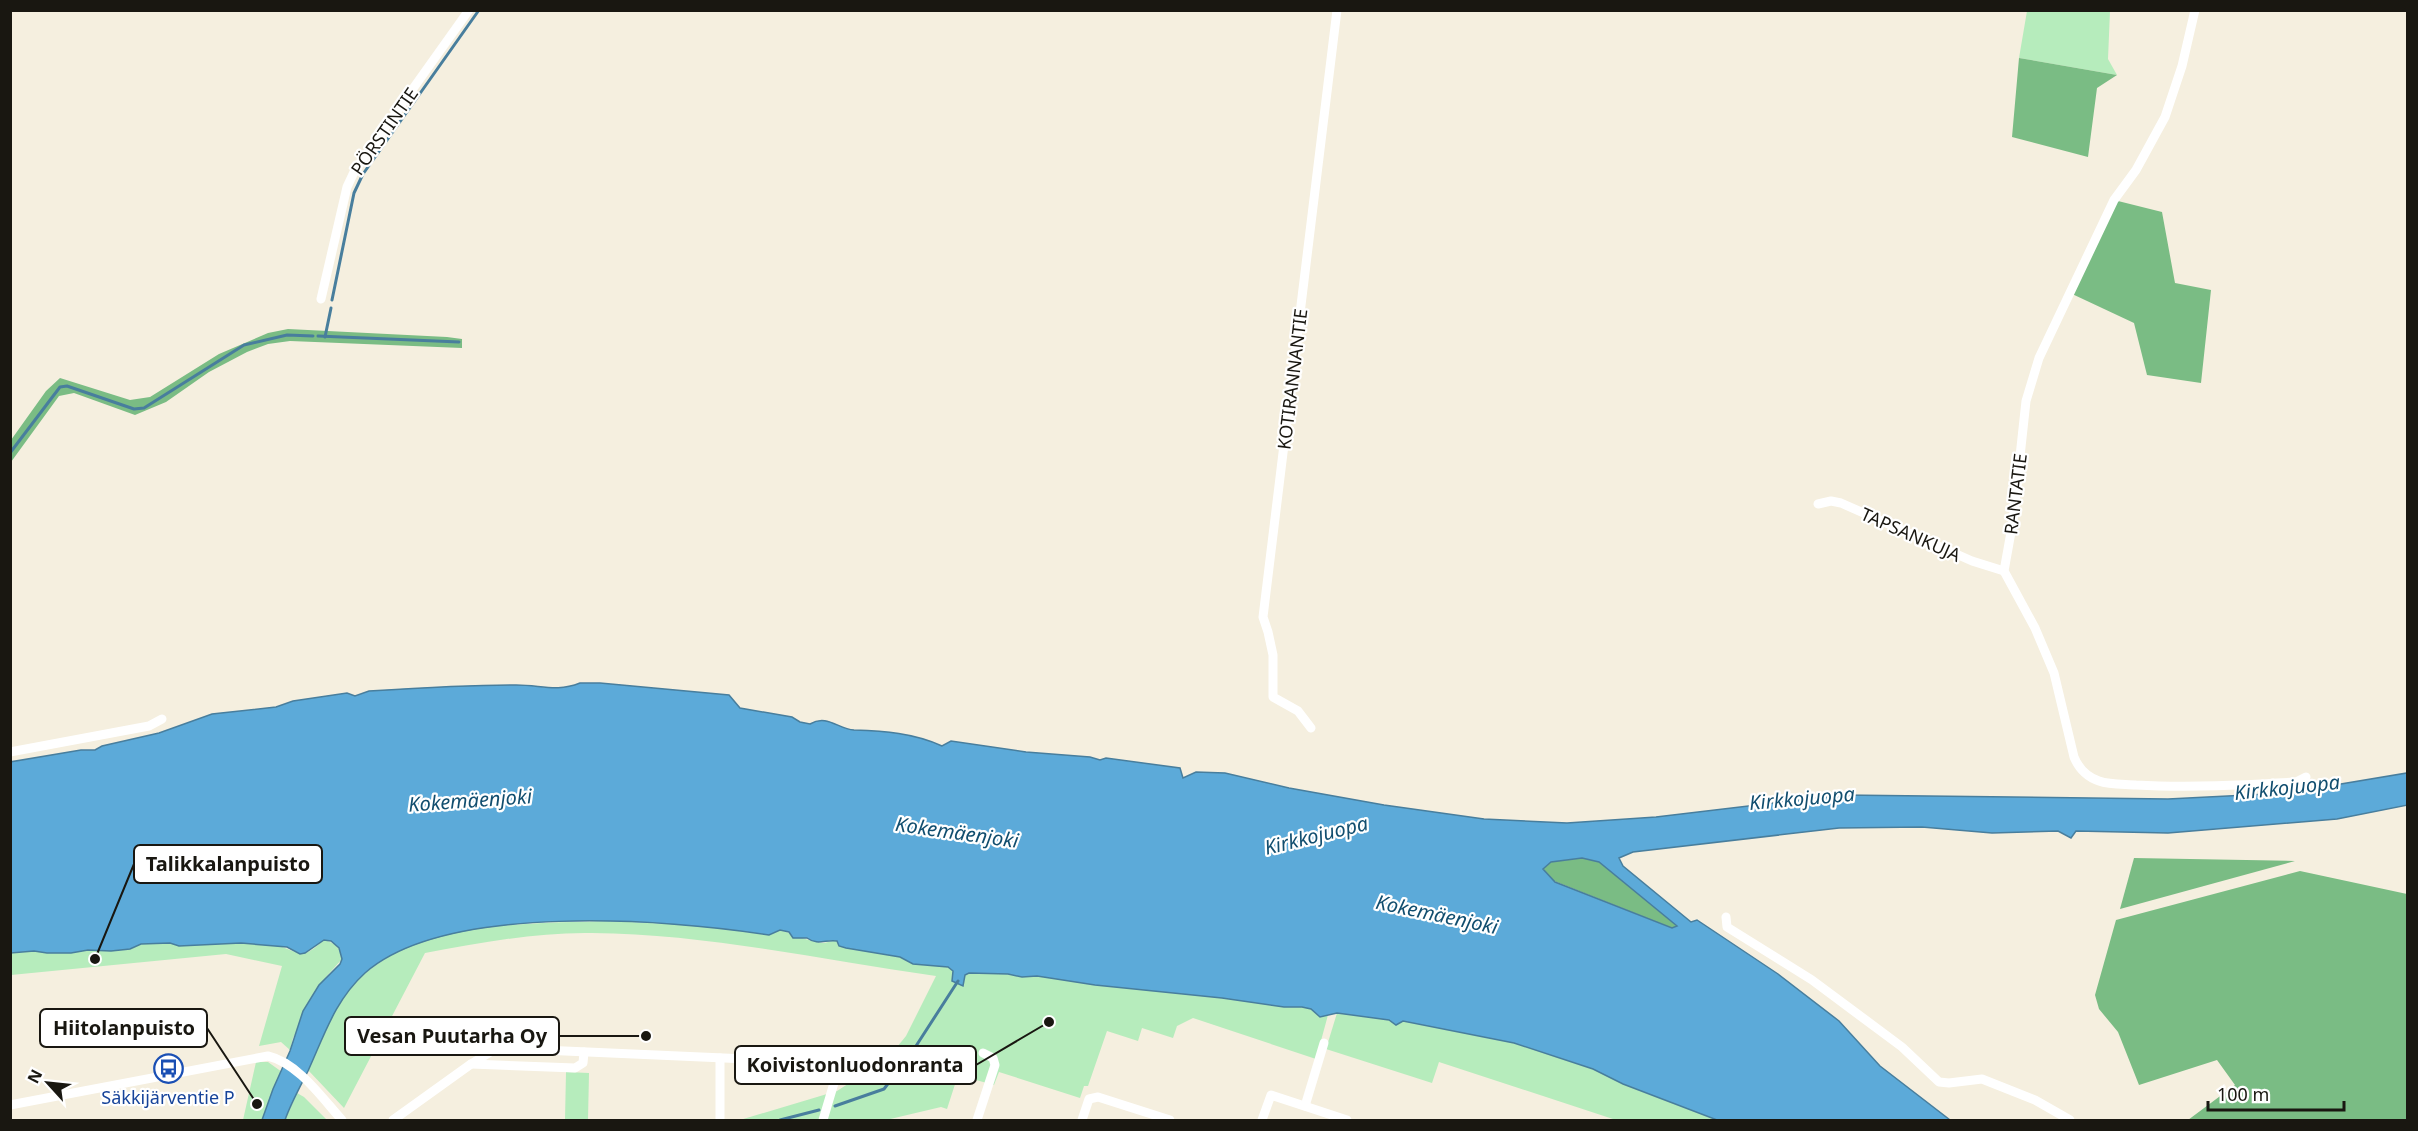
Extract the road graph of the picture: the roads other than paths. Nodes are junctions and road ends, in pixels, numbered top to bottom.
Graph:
1 (469, 10) edge
2 (1337, 10) edge
3 (2195, 10) edge
4 (321, 299) dead end
5 (1818, 504) dead end
6 (2004, 571) junction
7 (162, 719) dead end
8 (1311, 728) dead end
9 (10, 752) edge
10 (2306, 777) dead end
11 (1726, 917) dead end
12 (1324, 1042) dead end
13 (585, 1052) junction
14 (983, 1053) dead end
15 (720, 1058) junction
16 (471, 1064) junction
17 (10, 1105) edge
18 (1305, 1106) junction
19 (342, 1120) edge
20 (393, 1120) edge
21 (720, 1120) edge
22 (823, 1120) edge
23 (977, 1120) edge
24 (1082, 1120) edge
25 (1170, 1120) edge
26 (1262, 1120) edge
27 (1347, 1120) edge
28 (2070, 1120) edge

1 - 4 street, PÖRSTINTIE
2 - 8 street, KOTIRANNANTIE
3 - 6 street, RANTATIE
5 - 6 street, TAPSANKUJA
6 - 10 street
7 - 9 street
11 - 28 street
12 - 18 street
13 - 15 street
13 - 16 street
13 - 16 street
14 - 23 street
15 - 21 street
15 - 22 street
16 - 20 street
17 - 19 street
18 - 26 street
18 - 27 street
24 - 25 street

